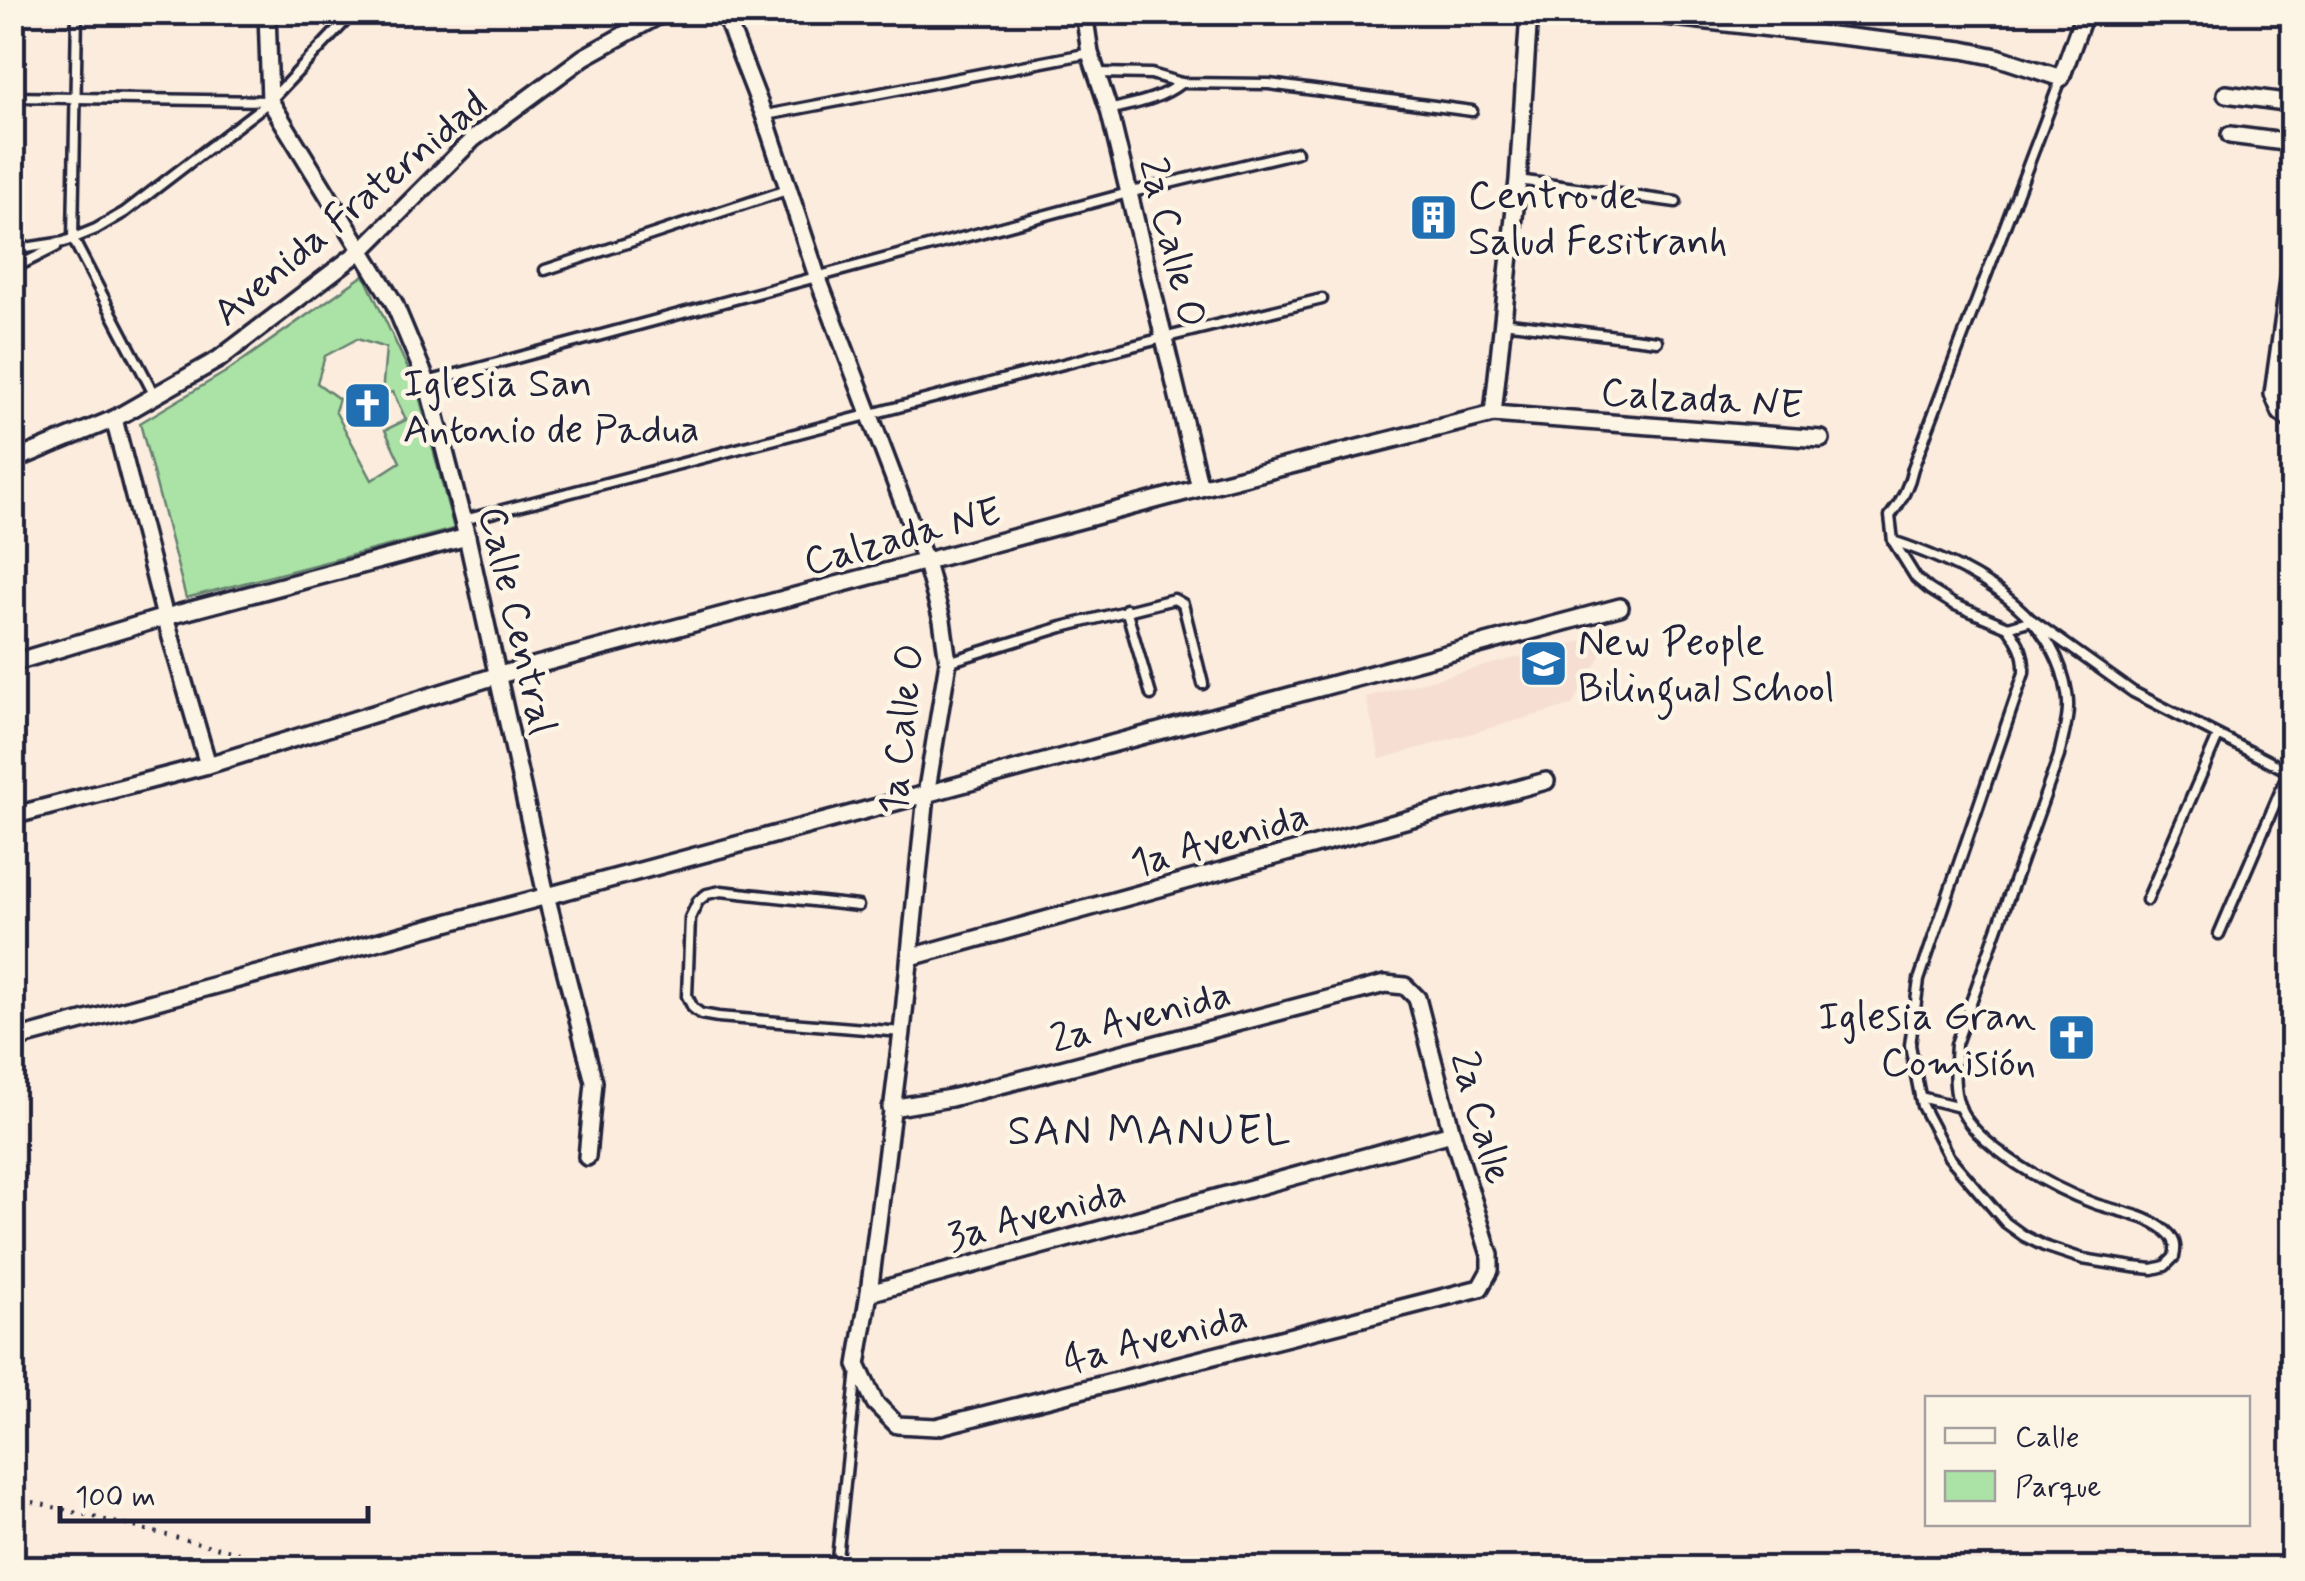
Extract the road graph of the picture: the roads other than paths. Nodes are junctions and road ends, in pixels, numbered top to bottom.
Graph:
1 (77, 12) edge
2 (267, 12) edge
3 (354, 12) edge
4 (665, 12) edge
5 (724, 12) edge
6 (1084, 12) edge
7 (1529, 12) edge
8 (1630, 12) edge
9 (2085, 12) edge
10 (1090, 54) junction
11 (1097, 73) junction
12 (2061, 78) junction
13 (1181, 83) junction
14 (2226, 94) dead end
15 (12, 97) edge
16 (75, 98) junction
17 (270, 102) junction
18 (2292, 103) edge
19 (1108, 110) junction
20 (1472, 111) dead end
21 (764, 116) junction
22 (2230, 135) dead end
23 (2292, 144) edge
24 (1297, 152) dead end
25 (1518, 180) junction
26 (790, 189) junction
27 (1128, 193) junction
28 (1676, 202) dead end
29 (69, 240) junction
30 (363, 249) junction
31 (12, 250) edge
32 (2292, 259) edge
33 (12, 270) edge
34 (544, 270) dead end
35 (817, 276) junction
36 (1322, 299) dead end
37 (1502, 322) junction
38 (1163, 338) junction
39 (1657, 341) dead end
40 (428, 382) junction
41 (156, 396) junction
42 (868, 414) junction
43 (1493, 414) junction
44 (114, 420) junction
45 (2292, 421) edge
46 (1821, 439) dead end
47 (12, 462) edge
48 (1200, 488) junction
49 (463, 520) junction
50 (468, 537) junction
51 (1893, 540) junction
52 (926, 562) junction
53 (1620, 607) dead end
54 (1126, 609) junction
55 (165, 617) junction
56 (2032, 620) junction
57 (2008, 627) junction
58 (948, 662) junction
59 (12, 663) edge
60 (499, 675) junction
61 (1204, 684) dead end
62 (1151, 696) dead end
63 (2218, 736) junction
64 (208, 765) junction
65 (2290, 772) edge
66 (1546, 781) dead end
67 (926, 795) junction
68 (12, 816) edge
69 (546, 895) junction
70 (2147, 900) dead end
71 (858, 906) dead end
72 (2219, 934) dead end
73 (911, 957) junction
74 (1405, 986) joint
75 (902, 1032) junction
76 (12, 1040) edge
77 (1920, 1097) junction
78 (1960, 1107) junction
79 (891, 1108) junction
80 (1452, 1133) junction
81 (586, 1158) dead end
82 (1490, 1270) joint
83 (869, 1292) junction
84 (857, 1366) junction
85 (836, 1568) edge

1 - 16 lane
2 - 17 street
3 - 17 lane
4 - 30 street, Avenida Fraternidad
5 - 21 street, 1a Calle O
6 - 10 street, 2a Calle O
7 - 25 street
8 - 12 street
9 - 12 street
10 - 11 street, 2a Calle O
10 - 21 lane
11 - 13 lane
11 - 19 street, 2a Calle O
12 - 51 lane
13 - 19 lane
13 - 20 lane
14 - 18 street
15 - 16 lane
16 - 17 lane
16 - 29 lane
17 - 29 lane
17 - 30 street, Calle Central
19 - 27 street, 2a Calle O
21 - 26 street, 1a Calle O
22 - 23 street
24 - 27 lane
25 - 28 lane
25 - 37 street
26 - 34 lane
26 - 35 street, 1a Calle O
27 - 35 lane
27 - 38 street, 2a Calle O
29 - 31 lane
29 - 33 lane
29 - 41 lane
30 - 40 street, Calle Central
30 - 41 street, Avenida Fraternidad
32 - 45 street
35 - 40 lane
35 - 42 street, 1a Calle O
36 - 38 lane
37 - 39 lane
37 - 43 street
38 - 42 lane
38 - 48 street, 2a Calle O
40 - 49 street, Calle Central
41 - 44 street, Avenida Fraternidad
42 - 49 lane
42 - 52 street, 1a Calle O
43 - 46 street, Calzada NE
43 - 48 street, Calzada NE
44 - 47 street, Avenida Fraternidad
44 - 55 street
48 - 52 street, Calzada NE
49 - 50 street, Calle Central
50 - 55 street
50 - 60 street, Calle Central
51 - 56 lane
51 - 57 lane
52 - 58 street, 1a Calle O
52 - 60 street, Calzada NE
53 - 67 street
54 - 58 lane
54 - 61 lane
54 - 62 lane
55 - 59 street
55 - 64 street
56 - 57 lane
56 - 63 lane
56 - 78 lane
57 - 77 lane
58 - 67 street, 1a Calle O
60 - 64 street, Calzada NE
60 - 69 street, Calle Central
63 - 65 lane
63 - 70 lane
64 - 68 street, Calzada NE
65 - 72 lane
66 - 73 street, 1a Avenida
67 - 69 street
67 - 73 street, 1a Calle O
69 - 76 street
69 - 81 street, Calle Central
71 - 75 lane
73 - 75 street, 1a Calle O
74 - 79 street, 2a Avenida
74 - 80 street, 2a Calle
75 - 79 street, 1a Calle O
77 - 78 lane
77 - 78 lane
79 - 83 street, 1a Calle O
80 - 82 street, 2a Calle
80 - 83 street, 3a Avenida
82 - 84 street, 4a Avenida
83 - 84 street, 1a Calle O
84 - 85 lane

